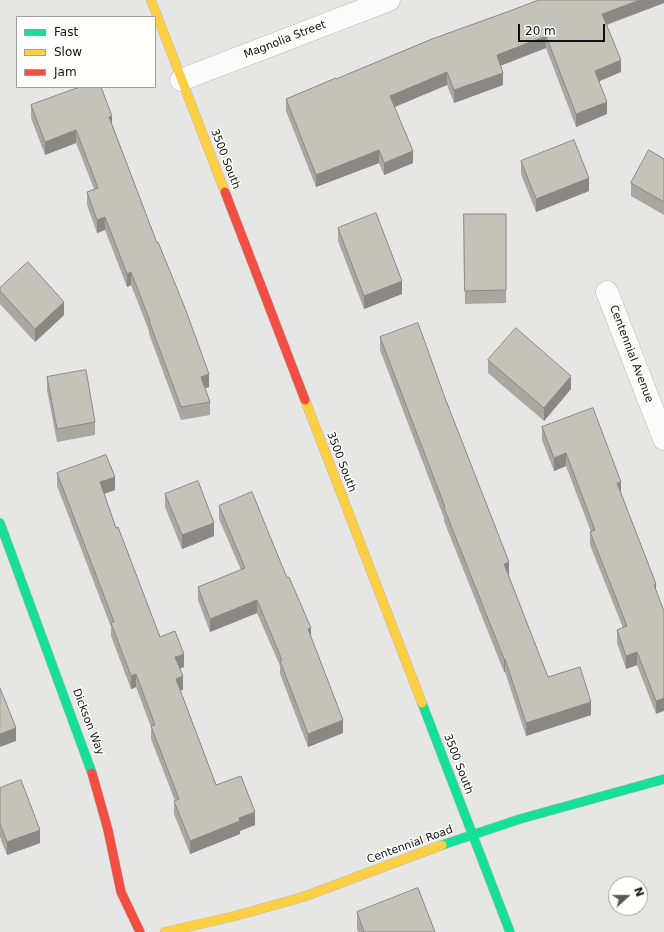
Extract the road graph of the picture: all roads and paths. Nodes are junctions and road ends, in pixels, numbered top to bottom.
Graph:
1 (150, 0) edge
2 (389, 0) edge
3 (182, 80) junction
4 (607, 292) dead end
5 (664, 439) edge
6 (0, 524) edge
7 (664, 779) edge
8 (472, 835) junction
9 (140, 932) edge
10 (165, 932) edge
11 (510, 932) edge

1 - 3 main road, 3500 South
2 - 3 street, Magnolia Street
3 - 8 main road, 3500 South
4 - 5 street, Centennial Avenue
6 - 9 main road, Dickson Way
7 - 8 main road, Centennial Road
8 - 10 main road, Centennial Road
8 - 11 main road, 3500 South

